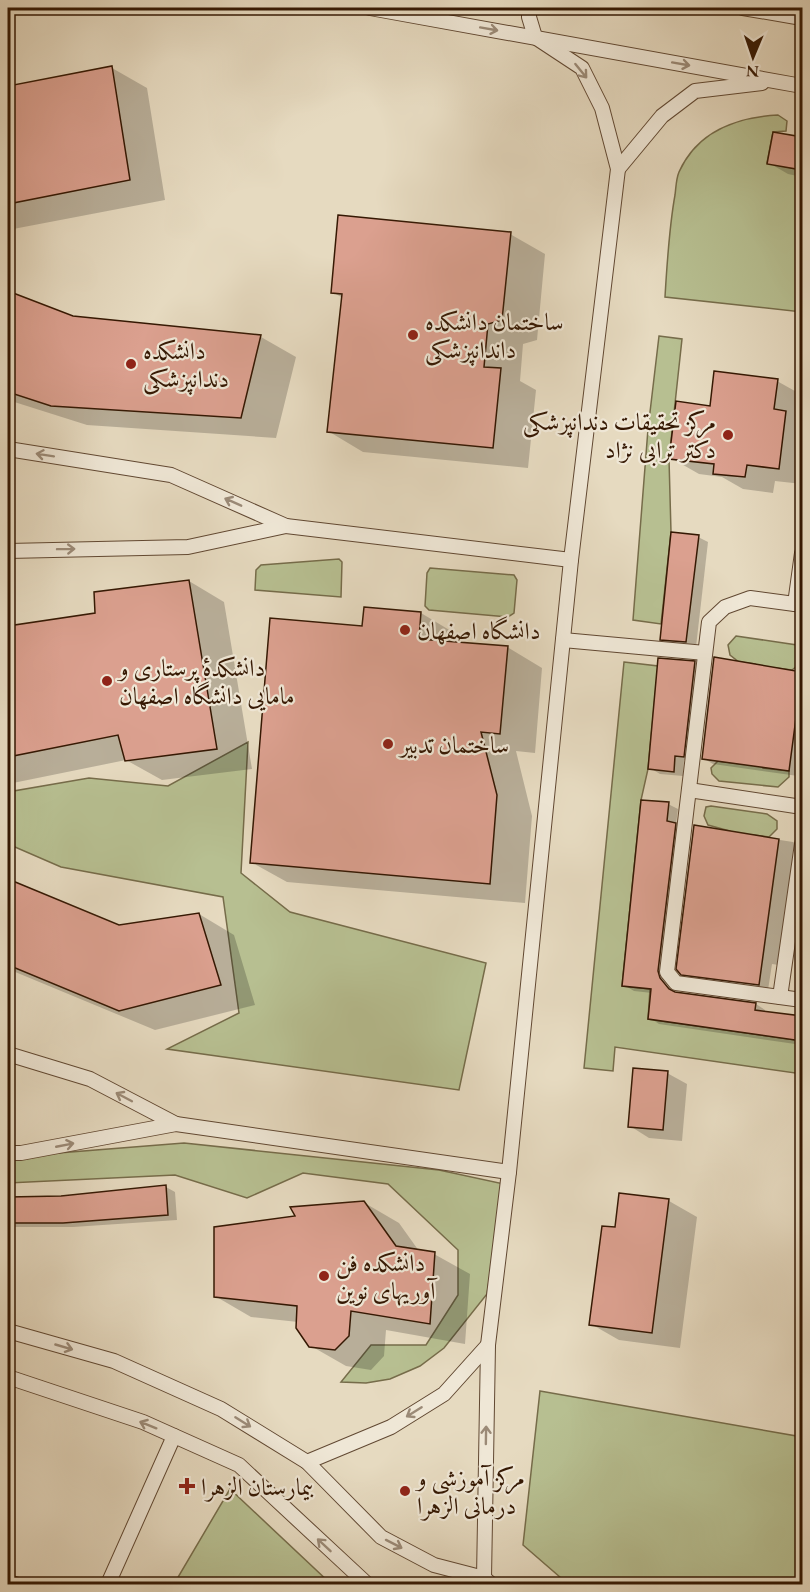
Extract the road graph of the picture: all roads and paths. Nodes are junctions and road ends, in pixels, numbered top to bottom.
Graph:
1 (370, 8) edge
2 (529, 8) edge
3 (743, 8) edge
4 (802, 18) edge
5 (535, 37) junction
6 (776, 81) junction
7 (802, 86) edge
8 (618, 169) junction
9 (8, 449) edge
10 (286, 526) junction
11 (8, 550) edge
12 (802, 553) edge
13 (571, 560) junction
14 (799, 604) edge
15 (563, 640) junction
16 (705, 653) junction
17 (689, 790) junction
18 (802, 807) edge
19 (802, 844) edge
20 (780, 997) junction
21 (802, 1000) edge
22 (8, 1054) edge
23 (176, 1124) junction
24 (8, 1153) edge
25 (509, 1172) junction
26 (8, 1331) edge
27 (488, 1346) junction
28 (8, 1377) edge
29 (174, 1436) junction
30 (307, 1462) junction
31 (8, 1582) edge
32 (485, 1582) edge
33 (15, 1584) edge
34 (108, 1584) edge
35 (367, 1584) edge

1 -> 5 lane
2 - 5 lane
3 - 4 lane
5 -> 6 lane
5 -> 8 lane
6 - 7 lane
6 - 8 lane
8 - 13 lane
10 -> 9 lane
11 -> 10 lane
10 - 13 lane
12 - 14 lane
13 - 15 lane
14 - 16 lane
15 - 16 lane
15 - 25 lane
16 - 17 lane
17 - 18 lane
17 - 20 lane
19 - 20 lane
20 - 21 lane
23 -> 22 lane
24 -> 23 lane
23 - 25 lane
25 - 27 lane
26 -> 30 lane
27 -> 30 lane
32 -> 27 lane
29 -> 28 lane
29 - 34 lane
35 -> 29 lane
30 -> 32 lane
31 - 33 lane

